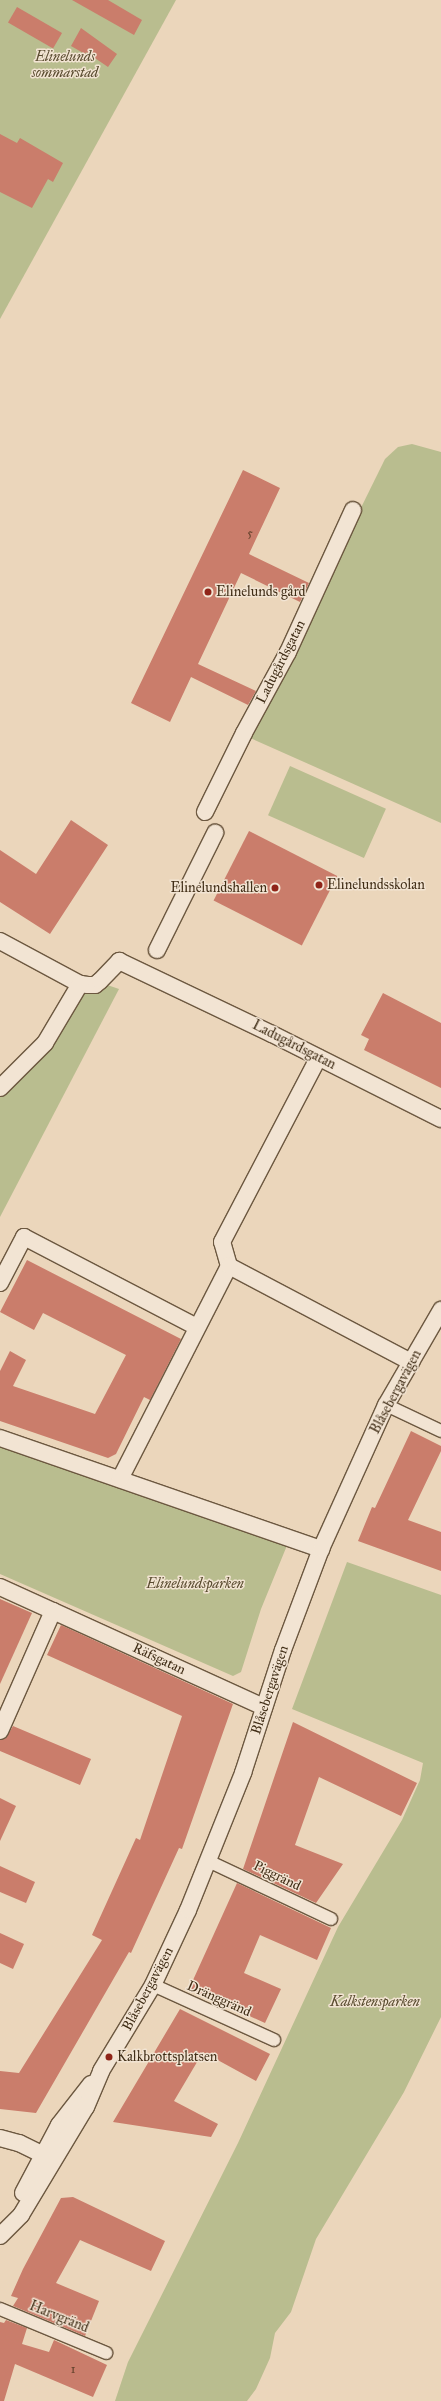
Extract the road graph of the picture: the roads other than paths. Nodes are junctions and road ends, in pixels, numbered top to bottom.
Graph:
1 (353, 510) dead end
2 (206, 812) dead end
3 (215, 833) dead end
4 (0, 941) edge
5 (156, 950) dead end
6 (80, 984) junction
7 (318, 1058) junction
8 (0, 1088) edge
9 (441, 1120) edge
10 (229, 1266) junction
11 (0, 1283) edge
12 (441, 1310) edge
13 (197, 1327) junction
14 (411, 1362) junction
15 (386, 1405) junction
16 (441, 1431) edge
17 (0, 1438) edge
18 (120, 1479) junction
19 (321, 1550) junction
20 (0, 1587) edge
21 (54, 1611) junction
22 (264, 1707) junction
23 (0, 1731) edge
24 (208, 1861) junction
25 (331, 1919) dead end
26 (153, 1985) junction
27 (274, 2040) dead end
28 (0, 2138) edge
29 (49, 2158) junction
30 (0, 2236) edge
31 (0, 2309) edge
32 (106, 2352) dead end

1 - 2 street, Ladugårdsgatan
3 - 5 street
4 - 6 street
6 - 7 street, Ladugårdsgatan
6 - 8 street
7 - 9 street, Ladugårdsgatan
7 - 10 street
10 - 13 street
10 - 14 street
11 - 13 street
12 - 14 street, Blåsebergavägen
13 - 18 street
14 - 15 street, Blåsebergavägen
15 - 16 street
15 - 19 street, Blåsebergavägen
17 - 18 street
18 - 19 street
19 - 22 street, Blåsebergavägen
20 - 21 street, Räfsgatan
21 - 22 street, Räfsgatan
21 - 23 street
22 - 24 street, Blåsebergavägen
24 - 25 street, Piggränd
24 - 26 street, Blåsebergavägen
26 - 27 street, Dränggränd
26 - 29 street, Blåsebergavägen
28 - 29 street
29 - 30 street, Blåsebergavägen
31 - 32 street, Harvgränd

